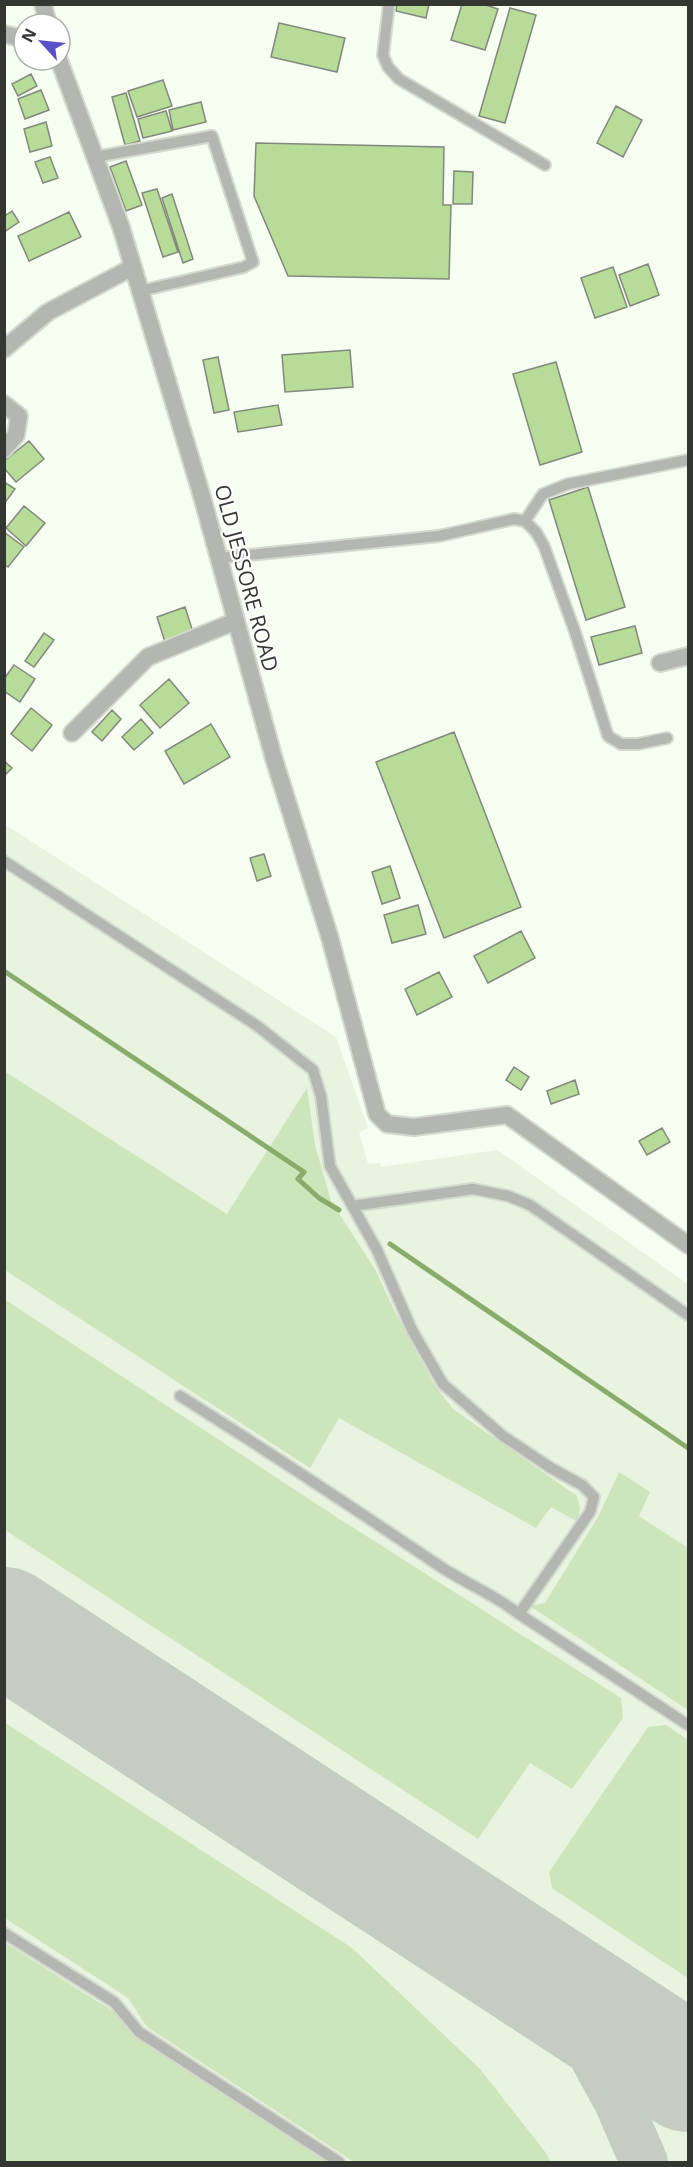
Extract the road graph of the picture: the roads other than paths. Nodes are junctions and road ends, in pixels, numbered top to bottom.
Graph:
1 (389, 4) edge
2 (63, 72) edge
3 (95, 157) junction
4 (545, 165) dead end
5 (133, 267) junction
6 (140, 291) junction
7 (4, 349) edge
8 (4, 404) edge
9 (4, 449) edge
10 (688, 460) edge
11 (525, 521) junction
12 (218, 558) junction
13 (236, 621) junction
14 (688, 656) edge
15 (660, 663) dead end
16 (72, 733) dead end
17 (667, 738) dead end
18 (4, 861) edge
19 (352, 1206) junction
20 (688, 1245) edge
21 (688, 1315) edge
22 (180, 1396) dead end
23 (519, 1614) junction
24 (688, 1725) edge
25 (4, 1933) edge
26 (339, 2163) edge

1 - 4 lane
2 - 3 street, OLD JESSORE ROAD
3 - 5 street, OLD JESSORE ROAD
3 - 6 lane
5 - 6 street, OLD JESSORE ROAD
5 - 7 street
6 - 12 street, OLD JESSORE ROAD
8 - 9 street
10 - 11 lane
11 - 12 lane
11 - 17 lane
12 - 13 street, OLD JESSORE ROAD
13 - 16 street
13 - 20 street, OLD JESSORE ROAD
14 - 15 street
18 - 19 lane
19 - 21 lane
19 - 23 lane
22 - 23 lane
23 - 24 lane
25 - 26 lane

